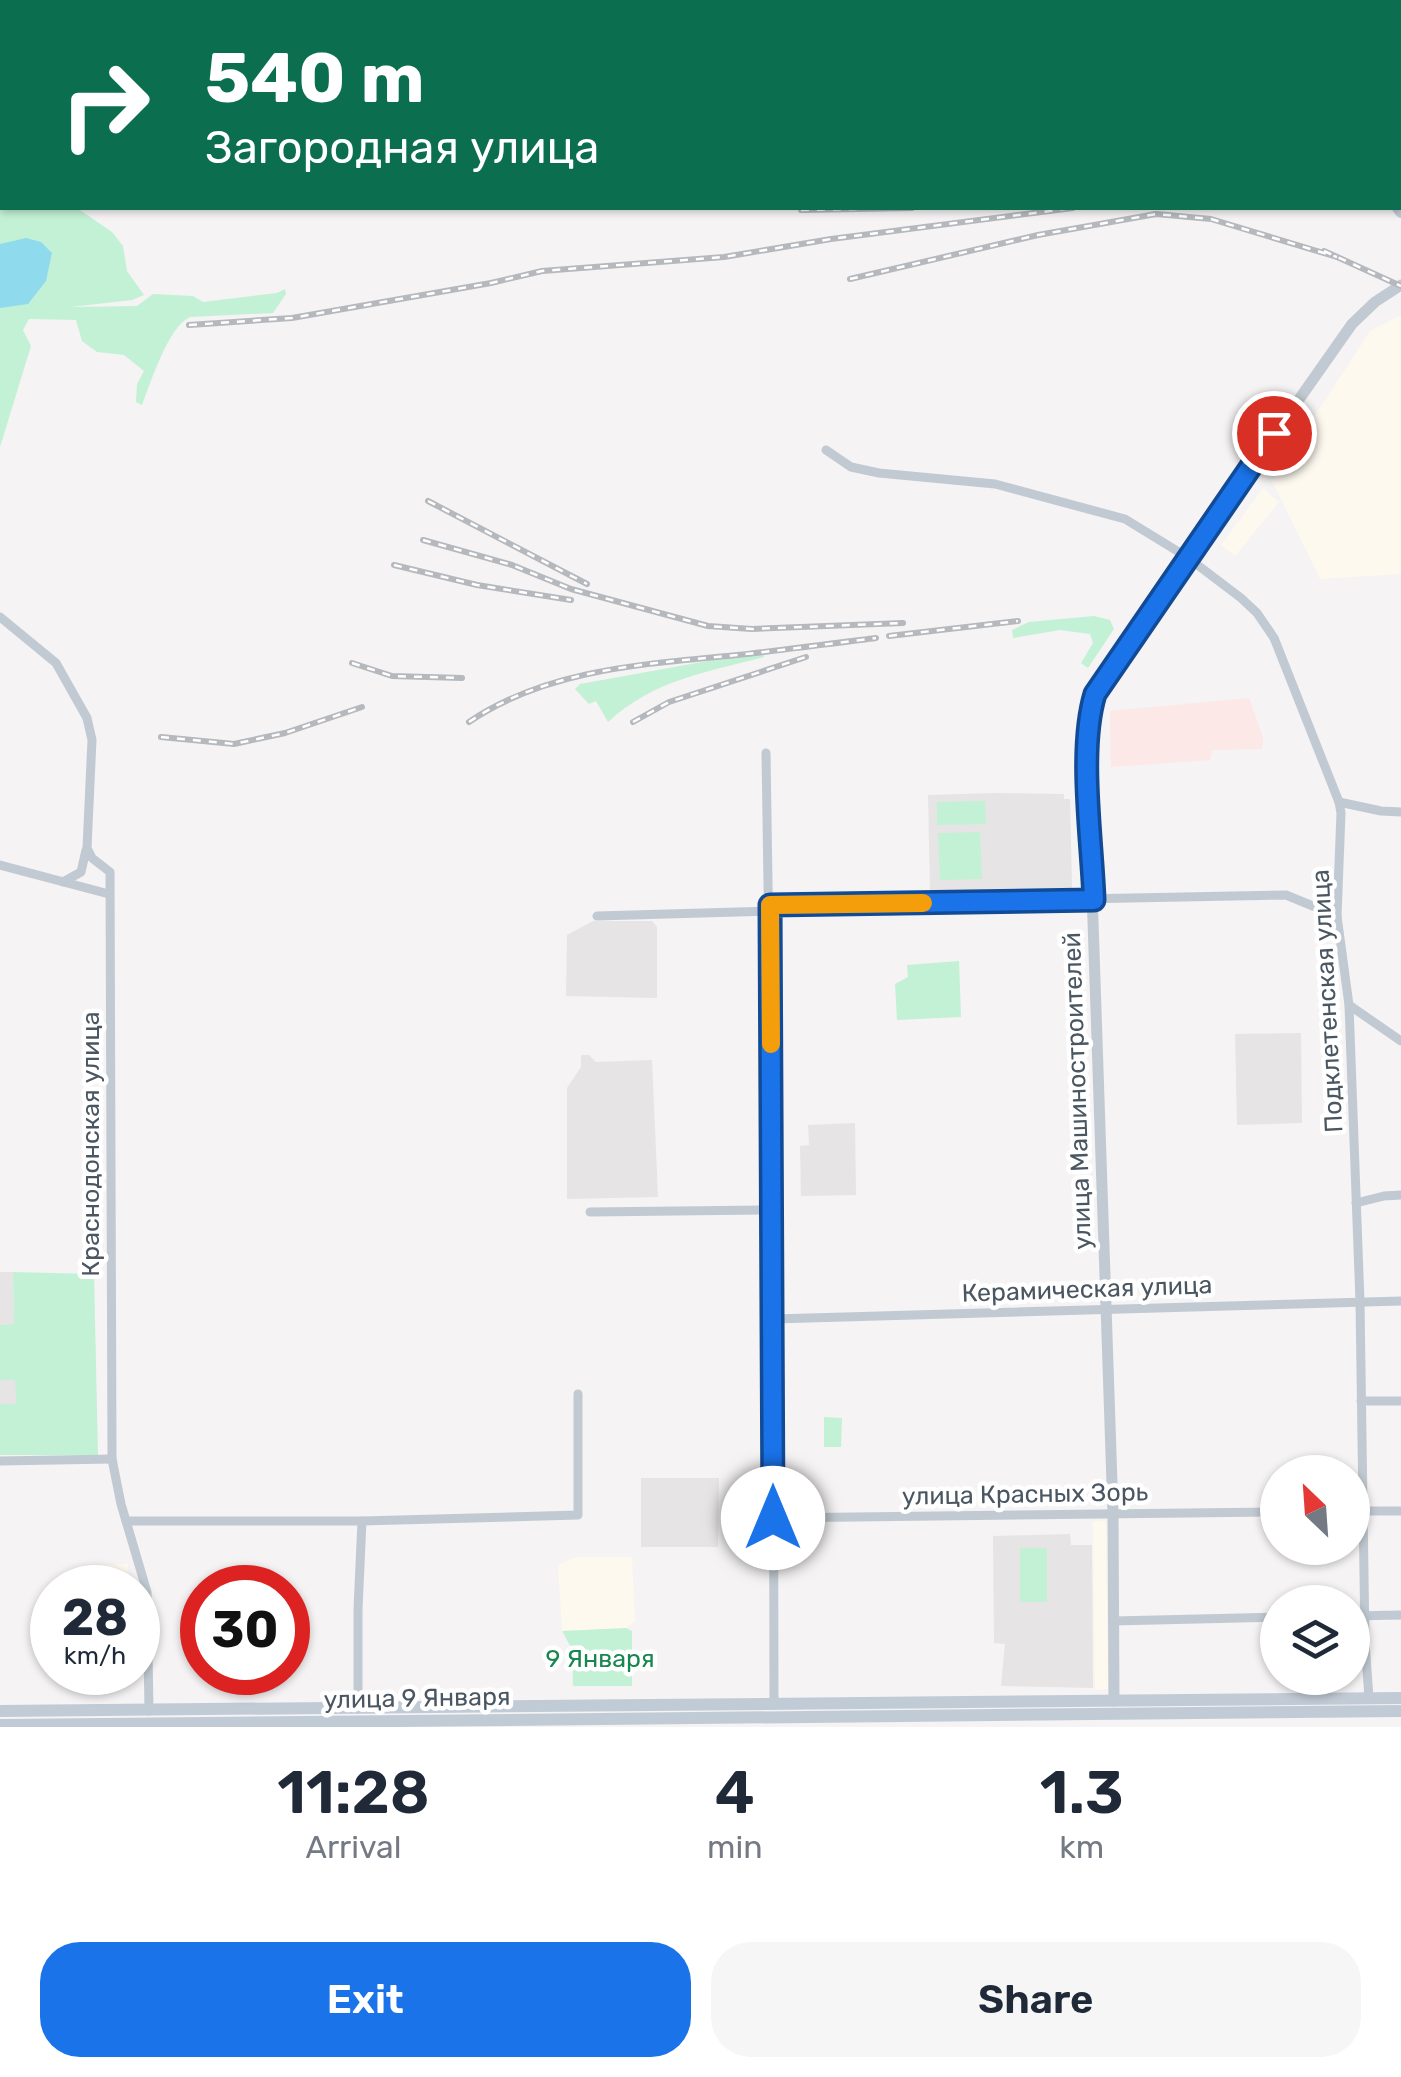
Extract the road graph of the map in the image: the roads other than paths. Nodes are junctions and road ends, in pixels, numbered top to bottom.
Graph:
1 (1401, 285) edge
2 (826, 450) dead end
3 (1187, 557) junction
4 (0, 617) edge
5 (766, 753) dead end
6 (1339, 802) junction
7 (1401, 812) edge
8 (86, 848) junction
9 (0, 866) edge
10 (63, 882) junction
11 (109, 894) junction
12 (1094, 900) junction
13 (770, 908) junction
14 (596, 916) dead end
15 (1337, 916) junction
16 (1349, 1005) junction
17 (1401, 1041) edge
18 (1401, 1195) edge
19 (1356, 1203) junction
20 (774, 1210) junction
21 (590, 1212) dead end
22 (1401, 1301) edge
23 (1360, 1302) junction
24 (1106, 1307) junction
25 (774, 1319) junction
26 (578, 1394) dead end
27 (1361, 1401) junction
28 (1401, 1401) edge
29 (1359, 1455) edge
30 (112, 1459) junction
31 (0, 1461) edge
32 (1370, 1511) edge
33 (1401, 1511) edge
34 (1260, 1512) edge
35 (1113, 1513) junction
36 (773, 1518) junction
37 (126, 1521) junction
38 (362, 1521) junction
39 (1401, 1615) edge
40 (1370, 1616) edge
41 (1260, 1618) edge
42 (1113, 1621) junction
43 (1370, 1695) edge
44 (1370, 1698) junction
45 (1401, 1698) edge
46 (358, 1708) junction
47 (0, 1711) edge
48 (1401, 1711) edge
49 (1114, 1714) edge
50 (775, 1716) edge
51 (147, 1720) edge
52 (607, 1723) edge
53 (452, 1724) edge
54 (0, 1725) edge

1 - 3 street, улица Машиностроителей
2 - 3 street, Подклетенская улица
3 - 6 street, Подклетенская улица
3 - 12 street, улица Машиностроителей
4 - 8 street
5 - 13 street
6 - 7 street
6 - 15 street, Подклетенская улица
8 - 10 street
8 - 11 street, Краснодонская улица
9 - 10 street
10 - 11 street
11 - 30 street, Краснодонская улица
12 - 13 street
12 - 15 street
12 - 24 street, улица Машиностроителей
13 - 14 street
13 - 20 street
15 - 16 street, Подклетенская улица
16 - 17 street
16 - 19 street, Подклетенская улица
18 - 19 street
19 - 23 street, Подклетенская улица
20 - 21 street
20 - 25 street
22 - 23 street, Керамическая улица
23 - 24 street, Керамическая улица
23 - 27 street, Подклетенская улица
24 - 25 street, Керамическая улица
24 - 35 street, улица Машиностроителей
25 - 36 street
26 - 38 street
27 - 28 street
27 - 29 street, Подклетенская улица
30 - 31 street
30 - 37 street, Краснодонская улица
32 - 33 street
34 - 35 street, улица Красных Зорь
35 - 36 street, улица Красных Зорь
35 - 42 street, улица Машиностроителей
36 - 50 street
37 - 38 street
37 - 51 street, Краснодонская улица
38 - 46 street
39 - 40 street
41 - 42 street
42 - 49 street, улица Машиностроителей
43 - 44 street, Подклетенская улица
44 - 45 main road, улица 9 Января
44 - 49 main road, улица 9 Января
46 - 50 main road, улица 9 Января
46 - 51 main road, улица 9 Января
47 - 51 main road, улица 9 Января
48 - 49 main road, улица 9 Января
49 - 50 main road, улица 9 Января
50 - 52 main road, улица 9 Января
51 - 53 main road, улица 9 Января
51 - 54 main road, улица 9 Января
52 - 53 main road, улица 9 Января

